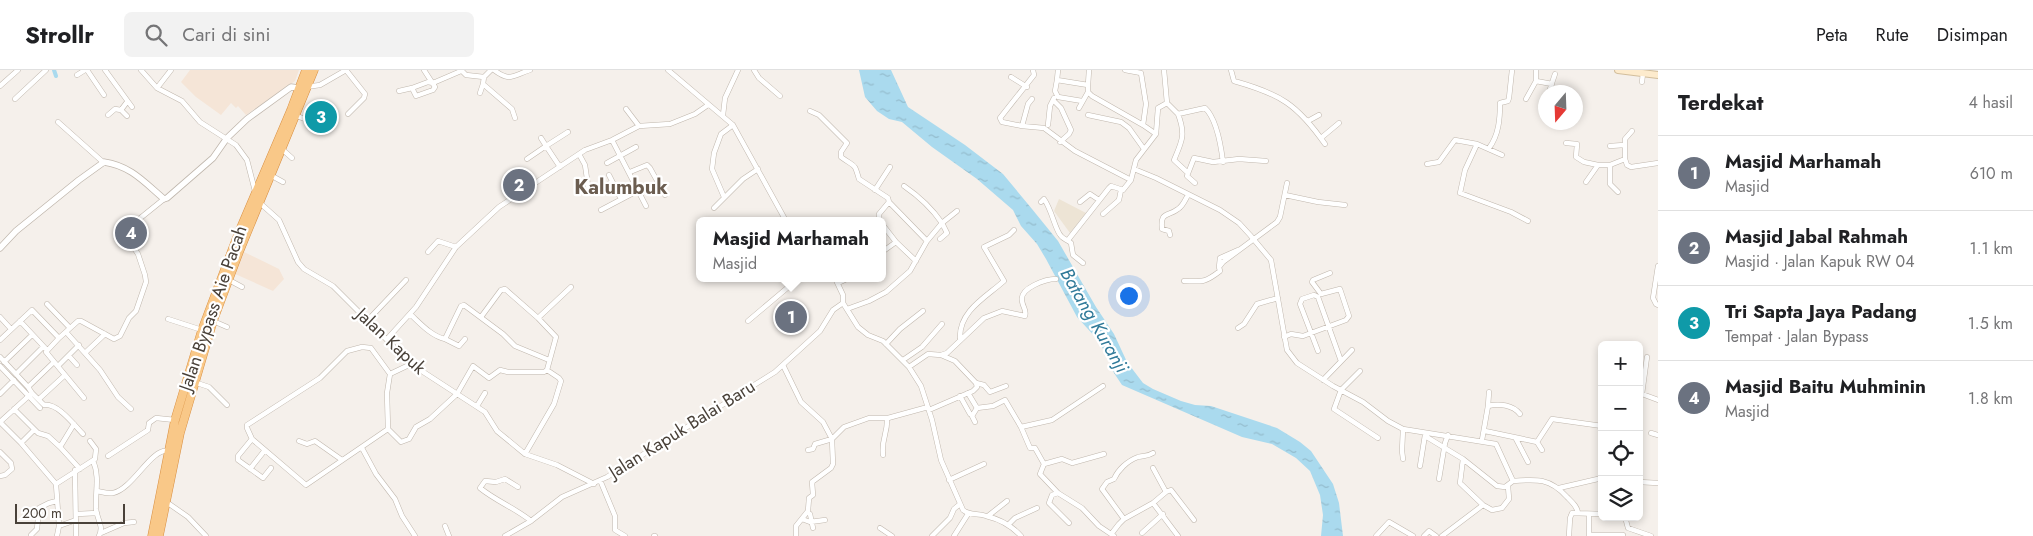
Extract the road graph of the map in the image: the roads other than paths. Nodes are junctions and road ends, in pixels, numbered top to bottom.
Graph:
1 (18, 70) edge
2 (46, 70) edge
3 (86, 70) edge
4 (141, 70) edge
5 (171, 70) edge
6 (306, 70) edge
7 (314, 70) edge
8 (346, 70) edge
9 (424, 70) edge
10 (461, 70) edge
11 (493, 70) edge
12 (530, 70) edge
13 (668, 70) edge
14 (738, 70) edge
15 (754, 70) edge
16 (1033, 70) edge
17 (1058, 70) edge
18 (1089, 70) edge
19 (1126, 70) edge
20 (1164, 70) edge
21 (1231, 70) edge
22 (1512, 70) edge
23 (1536, 70) edge
24 (1618, 70) edge
25 (109, 72) edge
26 (1141, 72) edge
27 (1643, 73) junction
28 (1555, 74) dead end
29 (1658, 74) edge
30 (77, 75) dead end
31 (484, 77) junction
32 (1011, 77) dead end
33 (1057, 80) junction
34 (1536, 81) junction
35 (1642, 82) dead end
36 (433, 83) junction
37 (483, 84) junction
38 (1552, 84) joint
39 (1088, 85) junction
40 (0, 86) edge
41 (1026, 87) junction
42 (157, 88) junction
43 (303, 88) junction
44 (412, 88) junction
45 (399, 91) dead end
46 (480, 92) dead end
47 (1088, 92) junction
48 (104, 95) dead end
49 (1056, 95) junction
50 (780, 96) dead end
51 (15, 99) dead end
52 (1032, 99) dead end
53 (1526, 99) dead end
54 (1053, 100) junction
55 (1082, 101) junction
56 (127, 102) junction
57 (1167, 103) junction
58 (708, 104) junction
59 (132, 108) dead end
60 (1079, 108) dead end
61 (626, 109) dead end
62 (121, 110) junction
63 (810, 111) dead end
64 (348, 114) dead end
65 (1178, 114) junction
66 (108, 115) dead end
67 (723, 115) junction
68 (1088, 115) dead end
69 (1318, 115) dead end
70 (128, 116) dead end
71 (297, 116) junction
72 (515, 118) dead end
73 (1308, 121) junction
74 (58, 122) dead end
75 (1339, 123) dead end
76 (320, 125) dead end
77 (733, 125) junction
78 (1048, 125) dead end
79 (1143, 125) junction
80 (639, 126) junction
81 (1022, 126) junction
82 (1632, 131) dead end
83 (568, 132) dead end
84 (1156, 134) junction
85 (227, 138) junction
86 (541, 138) dead end
87 (1321, 138) junction
88 (612, 140) junction
89 (1060, 142) junction
90 (1566, 143) dead end
91 (1325, 144) dead end
92 (1477, 144) junction
93 (1624, 145) junction
94 (546, 146) junction
95 (1610, 146) dead end
96 (636, 147) dead end
97 (1144, 148) junction
98 (1489, 148) junction
99 (283, 150) junction
100 (579, 154) junction
101 (1502, 155) dead end
102 (620, 157) junction
103 (292, 158) dead end
104 (527, 159) dead end
105 (1625, 159) junction
106 (1266, 161) dead end
107 (1223, 162) junction
108 (104, 163) junction
109 (607, 163) dead end
110 (1658, 163) edge
111 (1427, 164) dead end
112 (1610, 165) junction
113 (1598, 166) junction
114 (560, 167) junction
115 (890, 167) dead end
116 (758, 169) junction
117 (1134, 169) junction
118 (630, 172) junction
119 (1188, 173) junction
120 (609, 175) dead end
121 (272, 176) junction
122 (1131, 180) junction
123 (509, 181) dead end
124 (283, 182) dead end
125 (612, 182) junction
126 (1586, 182) dead end
127 (1195, 183) dead end
128 (1287, 183) dead end
129 (904, 186) dead end
130 (602, 188) dead end
131 (639, 190) junction
132 (876, 190) junction
133 (1121, 190) junction
134 (589, 192) dead end
135 (1618, 192) dead end
136 (519, 194) junction
137 (665, 195) dead end
138 (1285, 195) junction
139 (255, 196) junction
140 (1188, 196) junction
141 (724, 197) junction
142 (164, 199) junction
143 (621, 199) junction
144 (1099, 200) junction
145 (889, 202) junction
146 (1041, 202) dead end
147 (1080, 202) dead end
148 (260, 203) junction
149 (1345, 205) dead end
150 (646, 206) dead end
151 (714, 208) dead end
152 (602, 210) dead end
153 (957, 211) dead end
154 (1104, 214) dead end
155 (784, 217) edge
156 (879, 217) edge
157 (1528, 221) dead end
158 (942, 223) junction
159 (886, 229) edge
160 (1014, 230) dead end
161 (1170, 235) dead end
162 (940, 239) dead end
163 (1068, 240) junction
164 (1254, 240) junction
165 (927, 241) junction
166 (896, 242) junction
167 (456, 247) junction
168 (0, 248) edge
169 (886, 249) edge
170 (428, 252) dead end
171 (916, 261) junction
172 (1083, 263) dead end
173 (1658, 266) edge
174 (1330, 273) dead end
175 (1056, 279) dead end
176 (229, 280) junction
177 (406, 280) dead end
178 (1184, 281) dead end
179 (794, 282) edge
180 (837, 282) edge
181 (242, 287) dead end
182 (571, 287) dead end
183 (1278, 298) junction
184 (843, 303) junction
185 (47, 304) dead end
186 (1658, 305) edge
187 (847, 309) junction
188 (923, 311) dead end
189 (410, 314) junction
190 (0, 317) edge
191 (481, 317) junction
192 (538, 318) junction
193 (168, 319) dead end
194 (368, 320) junction
195 (20, 321) junction
196 (213, 321) junction
197 (748, 321) dead end
198 (942, 324) dead end
199 (1329, 325) junction
200 (226, 327) dead end
201 (1238, 328) dead end
202 (11, 329) junction
203 (68, 330) junction
204 (202, 330) junction
205 (1311, 333) junction
206 (105, 334) junction
207 (32, 335) junction
208 (1284, 336) junction
209 (1, 338) edge
210 (59, 338) junction
211 (960, 338) junction
212 (386, 339) junction
213 (445, 339) junction
214 (465, 339) dead end
215 (886, 344) junction
216 (79, 346) junction
217 (45, 348) junction
218 (1352, 350) dead end
219 (1318, 351) dead end
220 (86, 352) junction
221 (941, 355) junction
222 (68, 356) junction
223 (1647, 357) dead end
224 (0, 358) edge
225 (549, 360) junction
226 (903, 360) junction
227 (1342, 360) junction
228 (54, 362) junction
229 (411, 364) junction
230 (783, 365) junction
231 (1, 366) edge
232 (58, 366) junction
233 (77, 366) dead end
234 (909, 367) junction
235 (547, 370) junction
236 (1360, 371) dead end
237 (16, 374) junction
238 (390, 374) junction
239 (65, 375) junction
240 (14, 380) junction
241 (1323, 380) junction
242 (194, 382) junction
243 (976, 383) junction
244 (1006, 386) dead end
245 (1104, 386) dead end
246 (28, 387) junction
247 (1341, 390) junction
248 (1489, 392) dead end
249 (485, 393) dead end
250 (968, 393) junction
251 (0, 394) edge
252 (30, 394) junction
253 (457, 394) junction
254 (960, 396) junction
255 (84, 398) dead end
256 (39, 399) junction
257 (1658, 400) edge
258 (227, 406) dead end
259 (477, 406) junction
260 (1488, 406) junction
261 (40, 408) dead end
262 (131, 408) dead end
263 (977, 408) junction
264 (14, 409) junction
265 (928, 409) junction
266 (970, 414) dead end
267 (1520, 414) dead end
268 (887, 418) junction
269 (180, 420) junction
270 (0, 422) edge
271 (975, 422) dead end
272 (74, 424) junction
273 (1598, 425) edge
274 (1021, 427) junction
275 (388, 429) junction
276 (1403, 429) junction
277 (34, 430) junction
278 (1485, 431) junction
279 (1651, 433) dead end
280 (83, 434) dead end
281 (1496, 434) junction
282 (1658, 434) edge
283 (1425, 435) junction
284 (1448, 435) junction
285 (832, 438) junction
286 (1378, 438) dead end
287 (252, 439) junction
288 (1516, 439) junction
289 (299, 440) dead end
290 (1482, 440) junction
291 (90, 441) dead end
292 (1537, 442) junction
293 (21, 443) junction
294 (1496, 444) junction
295 (60, 447) junction
296 (1445, 447) junction
297 (362, 448) junction
298 (265, 450) junction
299 (808, 450) dead end
300 (1542, 450) dead end
301 (168, 451) junction
302 (0, 452) edge
303 (1153, 453) dead end
304 (525, 454) junction
305 (1104, 454) dead end
306 (883, 455) dead end
307 (108, 456) dead end
308 (1403, 459) dead end
309 (1463, 459) junction
310 (342, 460) junction
311 (93, 462) junction
312 (1528, 462) dead end
313 (984, 464) dead end
314 (1044, 464) junction
315 (1420, 466) dead end
316 (250, 468) junction
317 (271, 468) dead end
318 (1153, 468) dead end
319 (77, 470) junction
320 (0, 476) edge
321 (1439, 478) dead end
322 (1598, 479) edge
323 (600, 480) junction
324 (949, 480) junction
325 (1513, 481) junction
326 (1643, 482) edge
327 (1658, 483) edge
328 (56, 484) junction
329 (594, 484) junction
330 (1508, 486) junction
331 (518, 487) dead end
332 (1560, 488) junction
333 (97, 491) junction
334 (1166, 492) junction
335 (1058, 493) junction
336 (165, 501) junction
337 (1007, 501) dead end
338 (57, 502) junction
339 (1153, 503) junction
340 (960, 504) junction
341 (1483, 505) junction
342 (1037, 508) dead end
343 (1578, 513) junction
344 (77, 514) junction
345 (97, 514) junction
346 (810, 514) dead end
347 (968, 514) junction
348 (1163, 514) junction
349 (1589, 514) junction
350 (1598, 514) edge
351 (988, 516) junction
352 (802, 519) junction
353 (1124, 519) junction
354 (76, 520) junction
355 (825, 520) dead end
356 (1194, 520) dead end
357 (531, 521) junction
358 (1626, 521) edge
359 (134, 522) dead end
360 (812, 522) junction
361 (1069, 523) dead end
362 (1008, 525) junction
363 (59, 526) junction
364 (444, 526) dead end
365 (813, 528) dead end
366 (880, 528) dead end
367 (1404, 531) junction
368 (1142, 533) dead end
369 (30, 535) edge
370 (100, 535) edge
371 (1113, 535) edge
372 (1623, 535) dead end
373 (57, 536) edge
374 (76, 536) edge
375 (152, 536) edge
376 (159, 536) edge
377 (206, 536) edge
378 (416, 536) edge
379 (449, 536) edge
380 (505, 536) edge
381 (625, 536) edge
382 (796, 536) edge
383 (892, 536) edge
384 (932, 536) edge
385 (954, 536) edge
386 (1021, 536) edge
387 (1178, 536) edge
388 (1376, 536) edge
389 (1400, 536) edge
390 (1413, 536) edge
391 (1424, 536) edge
392 (1436, 536) edge
393 (1442, 536) edge
394 (1569, 536) edge
395 (1589, 536) edge
396 (1651, 536) edge

1 - 40 street
2 - 51 street
3 - 30 street
3 - 48 street
4 - 42 street
5 - 42 street
6 - 43 highway
7 - 43 highway
8 - 43 street
8 - 64 street
9 - 36 street
10 - 31 street
10 - 36 street
11 - 12 street
11 - 31 street
13 - 58 street
14 - 67 street
15 - 50 street
16 - 41 street
17 - 33 street
18 - 39 street
19 - 26 street
20 - 57 street
21 - 73 street
22 - 98 street
23 - 34 street
24 - 27 main road
25 - 56 street
26 - 79 street
27 - 29 main road
27 - 35 street
28 - 38 street
31 - 37 street
32 - 41 street
33 - 39 street
33 - 49 street
34 - 38 street
34 - 53 street
36 - 44 street
36 - 44 street
37 - 46 street
37 - 72 street
39 - 47 street
41 - 81 street
42 - 85 street
43 - 71 highway
43 - 85 street
43 - 139 highway, Jalan Bypass Aie Pacah
44 - 45 street
47 - 55 street
47 - 79 street
49 - 54 street
49 - 55 street
52 - 81 street
54 - 78 street
54 - 89 street
55 - 60 street
56 - 59 street
56 - 62 street
57 - 65 street
57 - 84 street
58 - 67 street
58 - 80 street
61 - 80 street
62 - 66 street
62 - 70 street
63 - 132 street
65 - 107 street
65 - 119 street
67 - 77 street
68 - 97 street
69 - 73 street
71 - 76 street
71 - 99 highway
73 - 87 street
74 - 108 street
75 - 87 street
77 - 116 street
77 - 141 street
79 - 84 street
80 - 88 street
81 - 89 street
82 - 93 street
83 - 94 street
84 - 97 street
85 - 139 street
85 - 142 street
86 - 94 street
87 - 91 street
88 - 100 street
88 - 102 street
89 - 122 street
90 - 113 street
92 - 98 street
92 - 111 street
92 - 157 street
93 - 95 street
93 - 105 street
94 - 104 street
94 - 114 street
96 - 102 street
97 - 117 street
98 - 101 street
99 - 103 street
99 - 121 highway
100 - 114 street
100 - 134 street
102 - 109 street
102 - 118 street
105 - 110 street
105 - 112 street
106 - 107 street
107 - 119 street
108 - 142 street
108 - 168 street
112 - 113 street
112 - 135 street
113 - 126 street
114 - 136 street
115 - 132 street
116 - 141 street
116 - 155 street
117 - 122 street
117 - 140 street
118 - 131 street
118 - 137 street
119 - 127 street
120 - 125 street
121 - 124 street
121 - 148 highway
122 - 133 street
123 - 136 street
125 - 130 street
125 - 143 street
128 - 138 street
129 - 158 street
131 - 143 street
131 - 150 street
132 - 145 street
133 - 144 street
133 - 154 street
136 - 167 street
138 - 149 street
138 - 164 street
139 - 204 highway, Jalan Bypass Aie Pacah
140 - 161 street
140 - 164 street
141 - 151 street
142 - 206 street
143 - 152 street
144 - 147 street
144 - 163 street
145 - 156 street
145 - 165 street
146 - 163 street
148 - 176 highway
148 - 194 street, Jalan Kapuk
153 - 158 street
158 - 162 street
158 - 165 street
159 - 166 street
160 - 211 street
163 - 172 street
164 - 178 street
164 - 183 street
165 - 171 street
166 - 169 street
166 - 171 street
167 - 170 street
167 - 189 street
171 - 187 street
173 - 186 street
174 - 199 street
175 - 211 street
176 - 181 street
176 - 196 highway
177 - 194 street
179 - 197 street
180 - 184 street
182 - 192 street
183 - 201 street
183 - 208 street
184 - 187 street
184 - 230 street, Jalan Kapuk Balai Baru
185 - 203 street
187 - 215 street
188 - 215 street
189 - 212 street
189 - 213 street
190 - 202 street
191 - 192 street
191 - 213 street
191 - 225 street
192 - 225 street
193 - 204 street
194 - 212 street, Jalan Kapuk
195 - 202 street
195 - 207 street
195 - 210 street
196 - 200 street
196 - 242 highway
198 - 226 street
199 - 205 street
199 - 205 street
199 - 227 street
202 - 209 street
203 - 206 street
203 - 210 street
203 - 216 street
204 - 269 highway, Jalan Bypass Aie Pacah
205 - 208 street
205 - 219 street
206 - 220 street
207 - 217 street
207 - 231 street
208 - 241 street
210 - 217 street
211 - 221 street
212 - 229 street, Jalan Kapuk
213 - 214 street
215 - 226 street
216 - 220 street
216 - 222 street
217 - 228 street
217 - 237 street
218 - 227 street
220 - 262 street
221 - 234 street
221 - 243 street
222 - 232 street
222 - 233 street
223 - 257 street
224 - 231 street
225 - 235 street
226 - 234 street
227 - 241 street
228 - 232 street
228 - 246 street
229 - 238 street
229 - 253 street, Jalan Kapuk
230 - 285 street
230 - 323 street, Jalan Kapuk Balai Baru
231 - 237 street
231 - 240 street
232 - 239 street
234 - 265 street
235 - 253 street
235 - 304 street
236 - 247 street
237 - 246 street
238 - 275 street
238 - 287 street
239 - 255 street
239 - 256 street
240 - 251 street
240 - 252 street
241 - 247 street
242 - 258 street
242 - 269 highway
243 - 244 street
243 - 250 street
245 - 274 street
246 - 252 street
247 - 276 street
247 - 286 street
248 - 260 street
249 - 259 street
250 - 254 street
250 - 263 street
252 - 256 street
252 - 261 street
252 - 264 street
253 - 259 street, Jalan Kapuk
253 - 275 street
254 - 265 street
254 - 266 street
256 - 272 street
259 - 304 street, Jalan Kapuk
260 - 267 street
260 - 278 street
263 - 271 street
263 - 274 street
264 - 270 street
264 - 277 street
265 - 268 street
265 - 324 street
268 - 285 street
268 - 306 street
269 - 301 highway, Jalan Bypass Aie Pacah
269 - 307 street
269 - 336 highway
270 - 293 street
272 - 280 street
272 - 295 street
273 - 292 street
274 - 314 street
275 - 297 street
276 - 283 street
276 - 308 street
277 - 293 street
277 - 295 street
278 - 281 street
278 - 290 street
279 - 282 street
281 - 288 street
281 - 294 street
283 - 284 street
283 - 296 street
283 - 315 street
284 - 290 street
284 - 296 street
285 - 299 street
285 - 352 street
287 - 298 street
287 - 316 street
288 - 292 street
288 - 312 street
289 - 310 street
290 - 294 street
291 - 311 street
292 - 300 street
293 - 328 street
294 - 325 street
295 - 319 street
296 - 309 street
296 - 321 street
297 - 310 street
297 - 378 street
298 - 310 street
298 - 316 street
301 - 333 street
301 - 375 highway, Jalan Bypass Aie Pacah
302 - 320 street
303 - 353 street
304 - 329 street, Jalan Kapuk
305 - 314 street
309 - 330 street
309 - 341 street
311 - 319 street
311 - 333 street
313 - 324 street
314 - 335 street
316 - 317 street
318 - 334 street
319 - 328 street
319 - 344 street
322 - 332 street
323 - 329 street, Jalan Kapuk Balai Baru
323 - 381 street
324 - 340 street
325 - 330 street
325 - 332 street
326 - 327 street
328 - 338 street
329 - 357 street, Jalan Kapuk Balai Baru
330 - 341 street
331 - 357 street
332 - 343 street
333 - 345 street
334 - 339 street
334 - 356 street
335 - 361 street
335 - 371 street
336 - 376 highway
336 - 377 street
337 - 351 street
338 - 363 street
338 - 369 street
339 - 348 street
339 - 353 street
340 - 347 street
340 - 384 street
341 - 393 street
342 - 362 street
343 - 349 street
343 - 394 street
344 - 345 street
344 - 354 street
345 - 370 street
346 - 360 street
347 - 351 street
347 - 385 street
348 - 368 street
348 - 387 street
349 - 350 street
349 - 395 street
351 - 362 street
352 - 360 street
352 - 382 street
353 - 371 street
354 - 363 street
354 - 374 street
355 - 360 street
357 - 380 street, Jalan Kapuk Balai Baru
358 - 396 street
359 - 370 street
360 - 365 street
362 - 386 street
363 - 373 street
364 - 379 street
366 - 383 street
367 - 388 street
367 - 389 street
367 - 390 street
372 - 395 street
391 - 392 street

